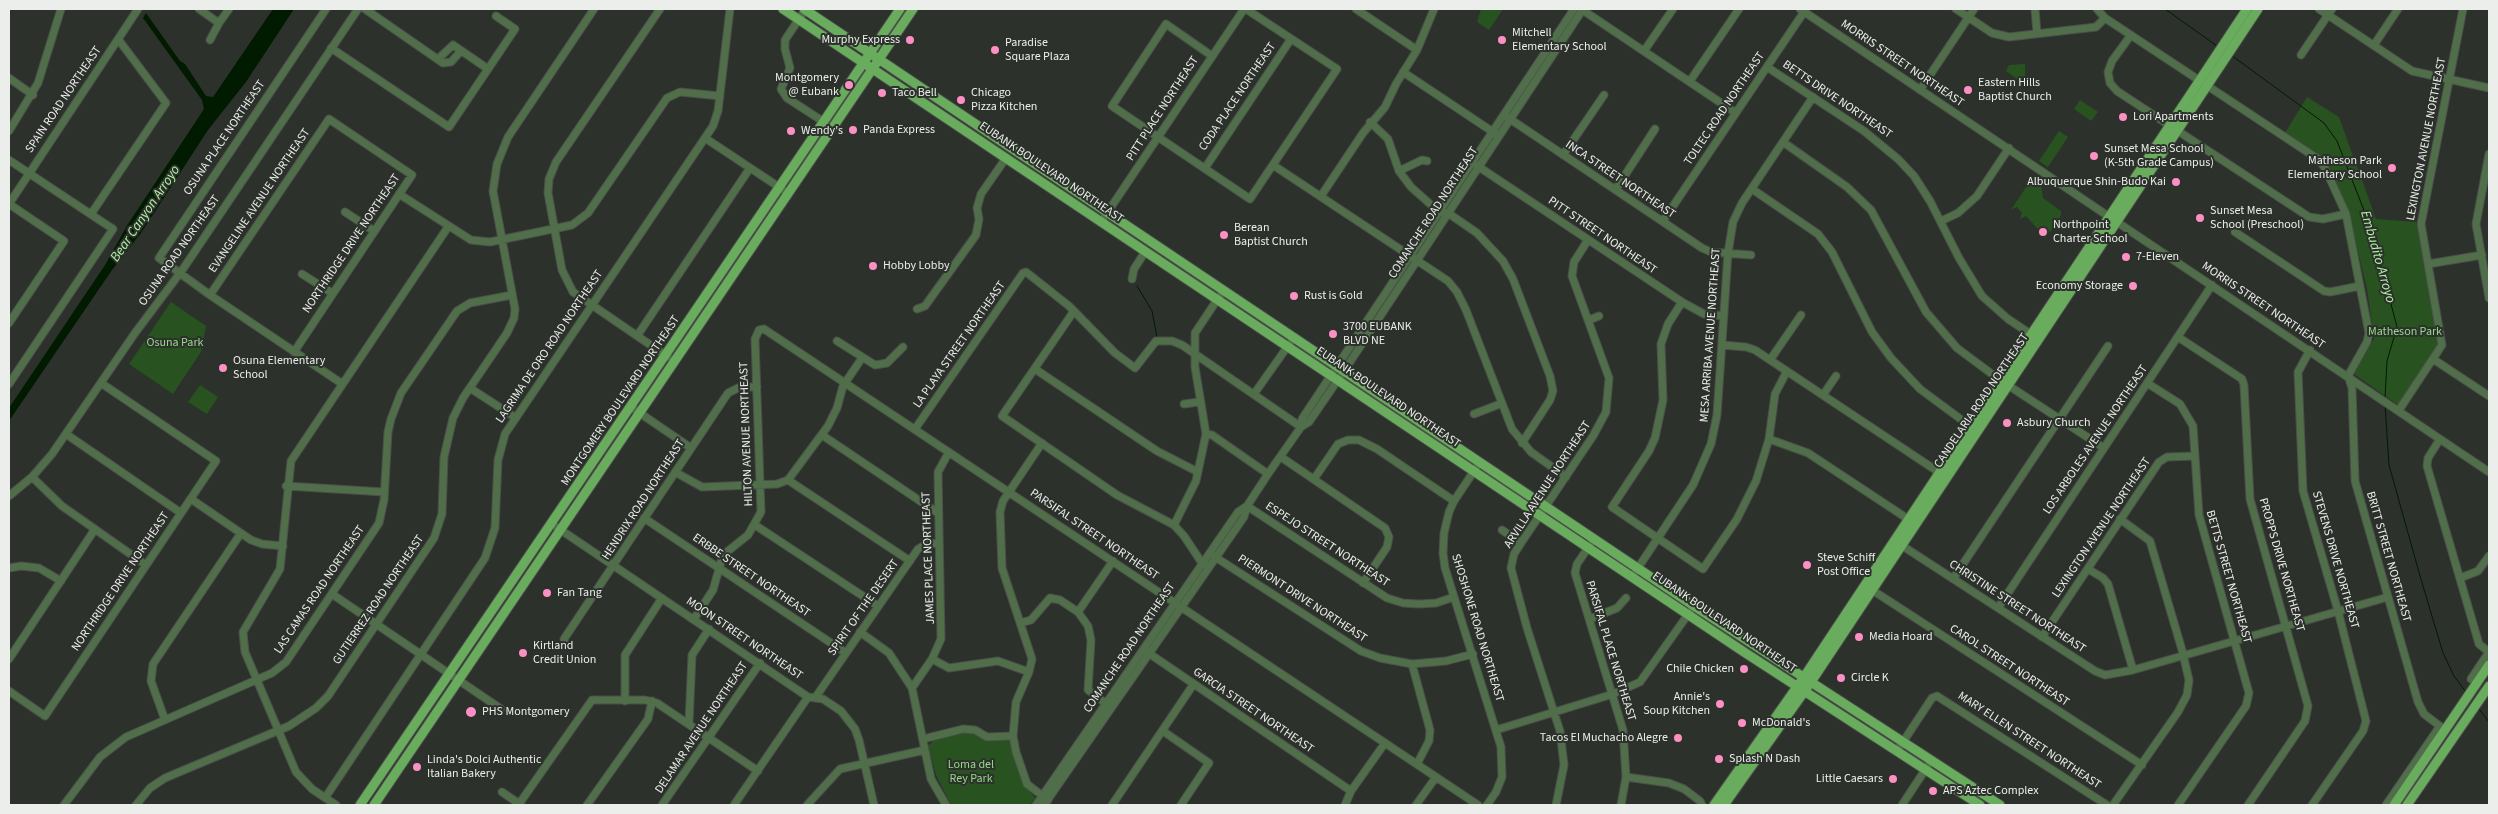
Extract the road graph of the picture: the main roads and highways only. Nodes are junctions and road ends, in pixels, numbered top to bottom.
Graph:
1 (783, 9) edge
2 (804, 9) edge
3 (900, 9) edge
4 (913, 9) edge
5 (2247, 9) edge
6 (2258, 9) edge
7 (2229, 44) junction
8 (871, 53) junction
9 (878, 60) junction
10 (864, 64) junction
11 (872, 69) junction
12 (824, 122) junction
13 (814, 156) junction
14 (1477, 466) junction
15 (2489, 665) edge
16 (1807, 680) junction
17 (1801, 689) junction
18 (2487, 689) edge
19 (360, 805) edge
20 (374, 805) edge
21 (1714, 805) edge
22 (1724, 805) edge
23 (1980, 805) edge
24 (2000, 805) edge
25 (2394, 805) edge
26 (2407, 805) edge

1 - 10 main road, EUBANK BOULEVARD NORTHEAST
2 - 8 main road, EUBANK BOULEVARD NORTHEAST
3 - 8 main road, MONTGOMERY BOULEVARD NORTHEAST
4 - 9 main road, MONTGOMERY BOULEVARD NORTHEAST
5 - 7 main road, CANDELARIA ROAD NORTHEAST
6 - 7 main road, CANDELARIA ROAD NORTHEAST
7 - 16 main road, CANDELARIA ROAD NORTHEAST
8 - 9 main road, EUBANK BOULEVARD NORTHEAST
8 - 10 main road, MONTGOMERY BOULEVARD NORTHEAST
9 - 11 main road, MONTGOMERY BOULEVARD NORTHEAST
9 - 14 main road, EUBANK BOULEVARD NORTHEAST
10 - 11 main road, EUBANK BOULEVARD NORTHEAST
10 - 12 main road, MONTGOMERY BOULEVARD NORTHEAST
11 - 13 main road, MONTGOMERY BOULEVARD NORTHEAST
11 - 14 main road, EUBANK BOULEVARD NORTHEAST
12 - 13 main road
12 - 19 main road, MONTGOMERY BOULEVARD NORTHEAST
13 - 20 main road, MONTGOMERY BOULEVARD NORTHEAST
14 - 16 main road, EUBANK BOULEVARD NORTHEAST
14 - 17 main road, EUBANK BOULEVARD NORTHEAST
15 - 25 main road
16 - 17 main road, CANDELARIA ROAD NORTHEAST
16 - 24 main road, EUBANK BOULEVARD NORTHEAST
17 - 21 main road, CANDELARIA ROAD NORTHEAST
17 - 22 main road, CANDELARIA ROAD NORTHEAST
17 - 23 main road, EUBANK BOULEVARD NORTHEAST
18 - 26 main road

